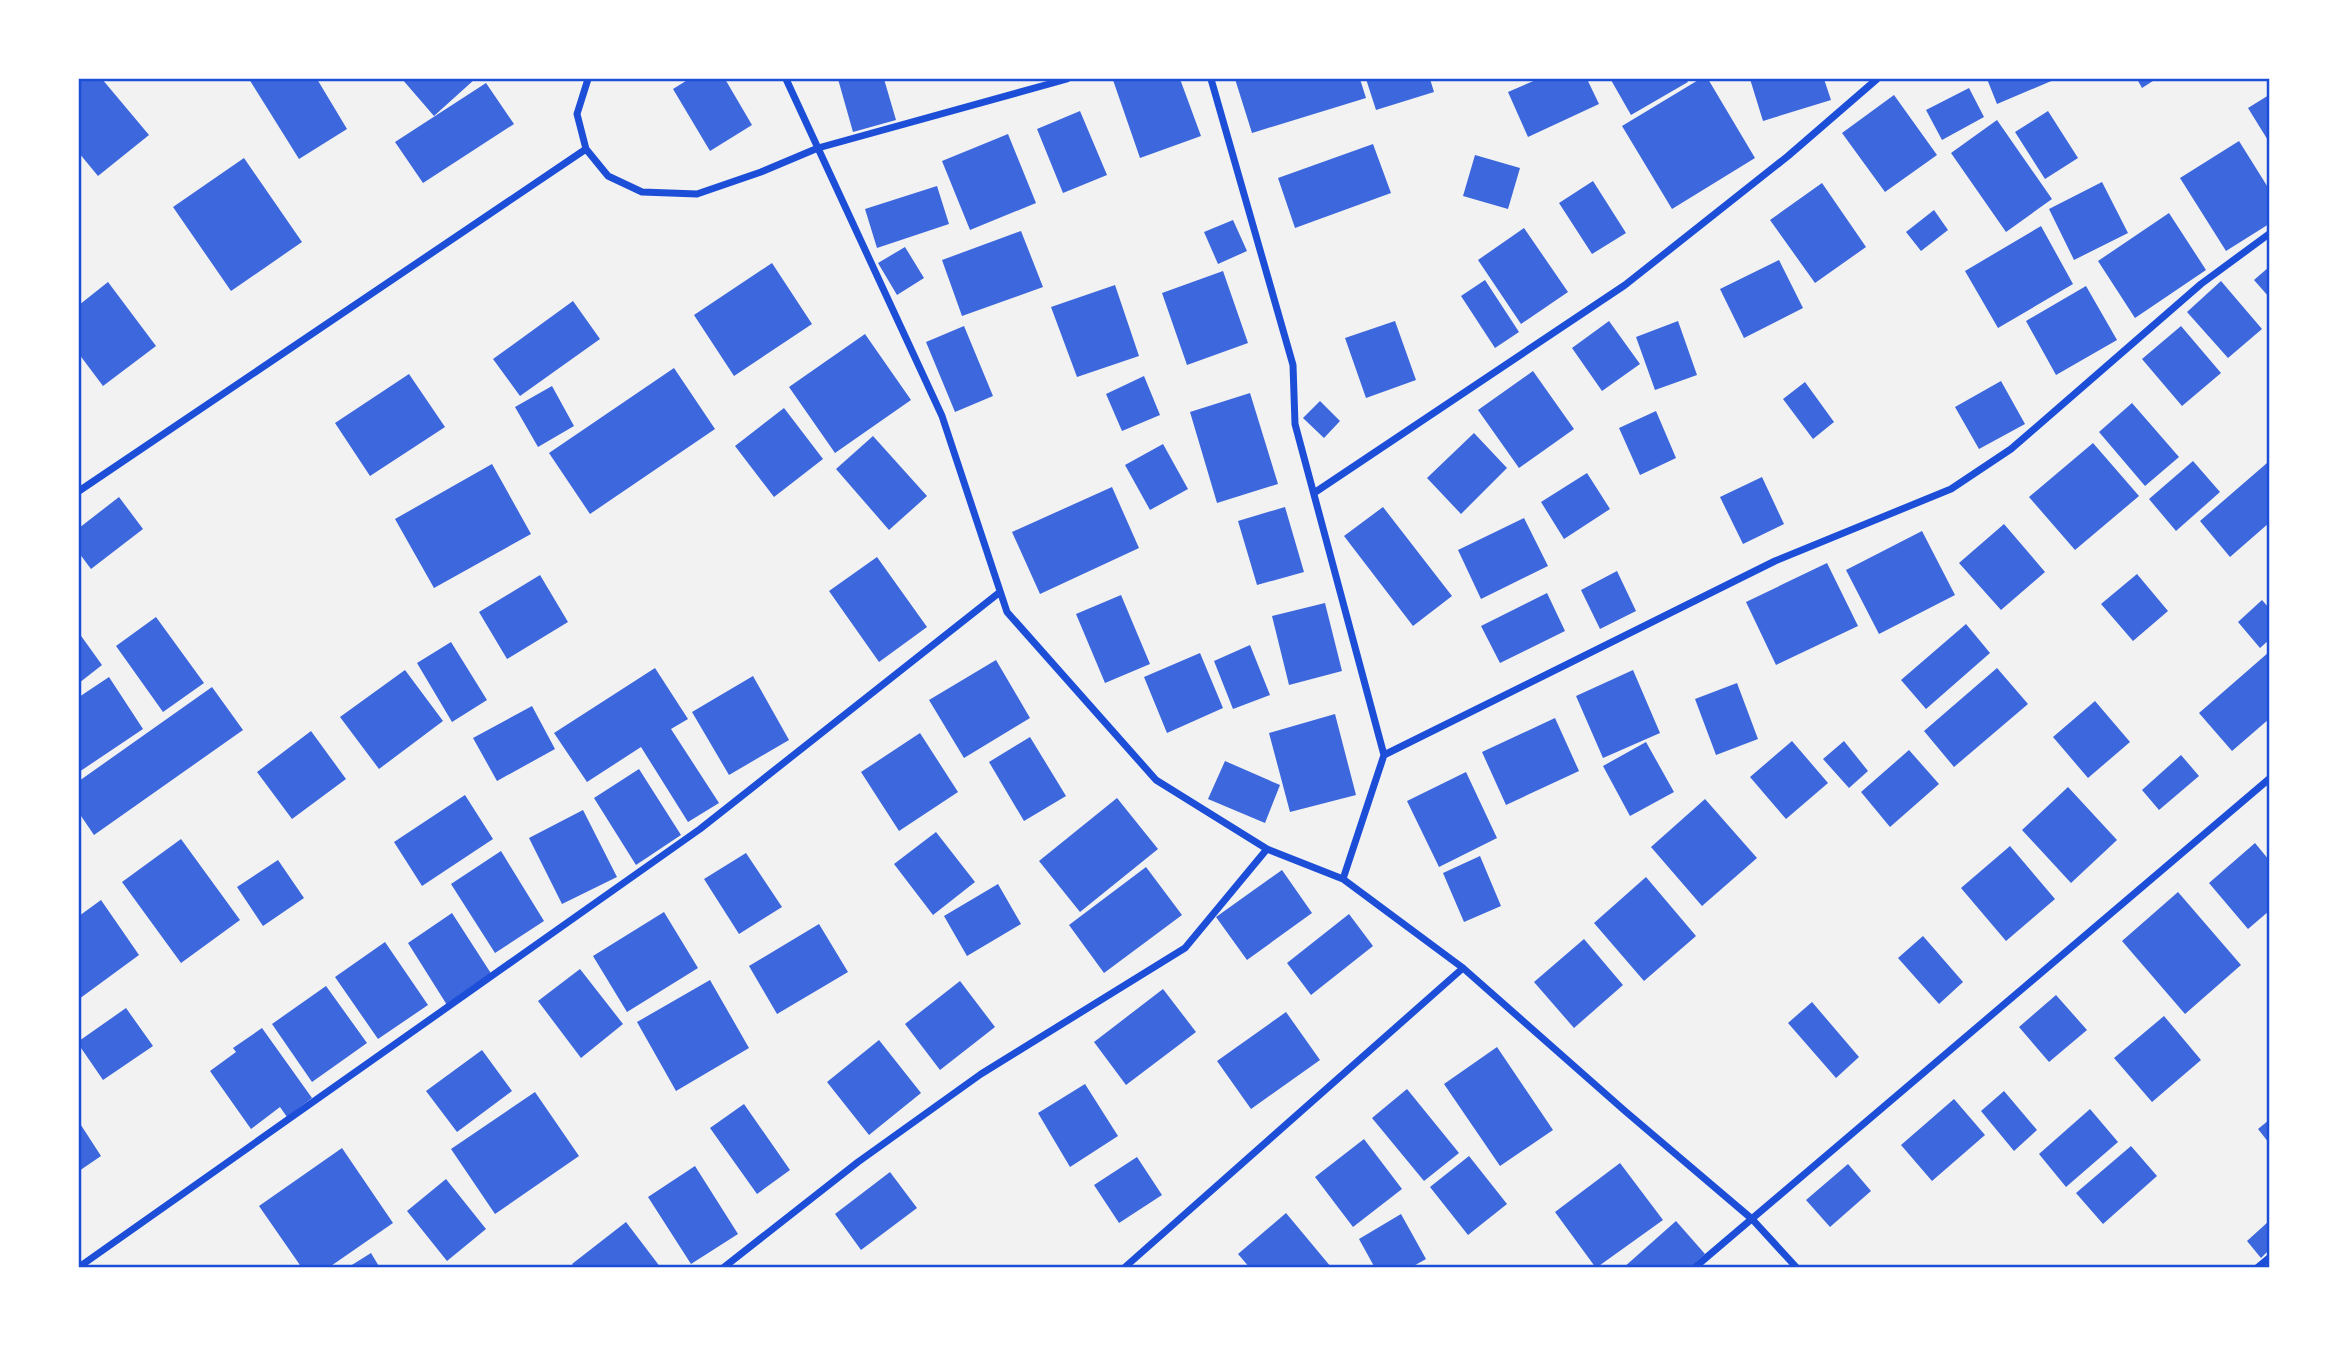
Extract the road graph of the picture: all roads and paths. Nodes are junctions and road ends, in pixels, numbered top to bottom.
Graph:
1 (587, 79) edge
2 (786, 79) edge
3 (1067, 79) edge
4 (1211, 79) edge
5 (1877, 79) edge
6 (818, 148) junction
7 (586, 149) junction
8 (2269, 234) edge
9 (79, 491) edge
10 (1314, 493) junction
11 (1000, 592) junction
12 (1384, 755) junction
13 (2269, 779) edge
14 (1267, 849) junction
15 (1343, 878) junction
16 (1463, 968) junction
17 (1752, 1219) junction
18 (2269, 1258) edge
19 (79, 1268) edge
20 (723, 1268) edge
21 (1124, 1268) edge
22 (1694, 1268) edge
23 (1797, 1268) edge
24 (2257, 1268) edge

1 - 7 street
2 - 6 street
3 - 6 street
4 - 10 street
5 - 10 street
6 - 7 street
6 - 11 street
7 - 9 street
8 - 12 street
10 - 12 street
11 - 14 street
11 - 19 street
12 - 15 street
13 - 17 street
14 - 15 street
14 - 20 street
15 - 16 street
16 - 17 street
16 - 21 street
17 - 22 street
17 - 23 street
18 - 24 street

